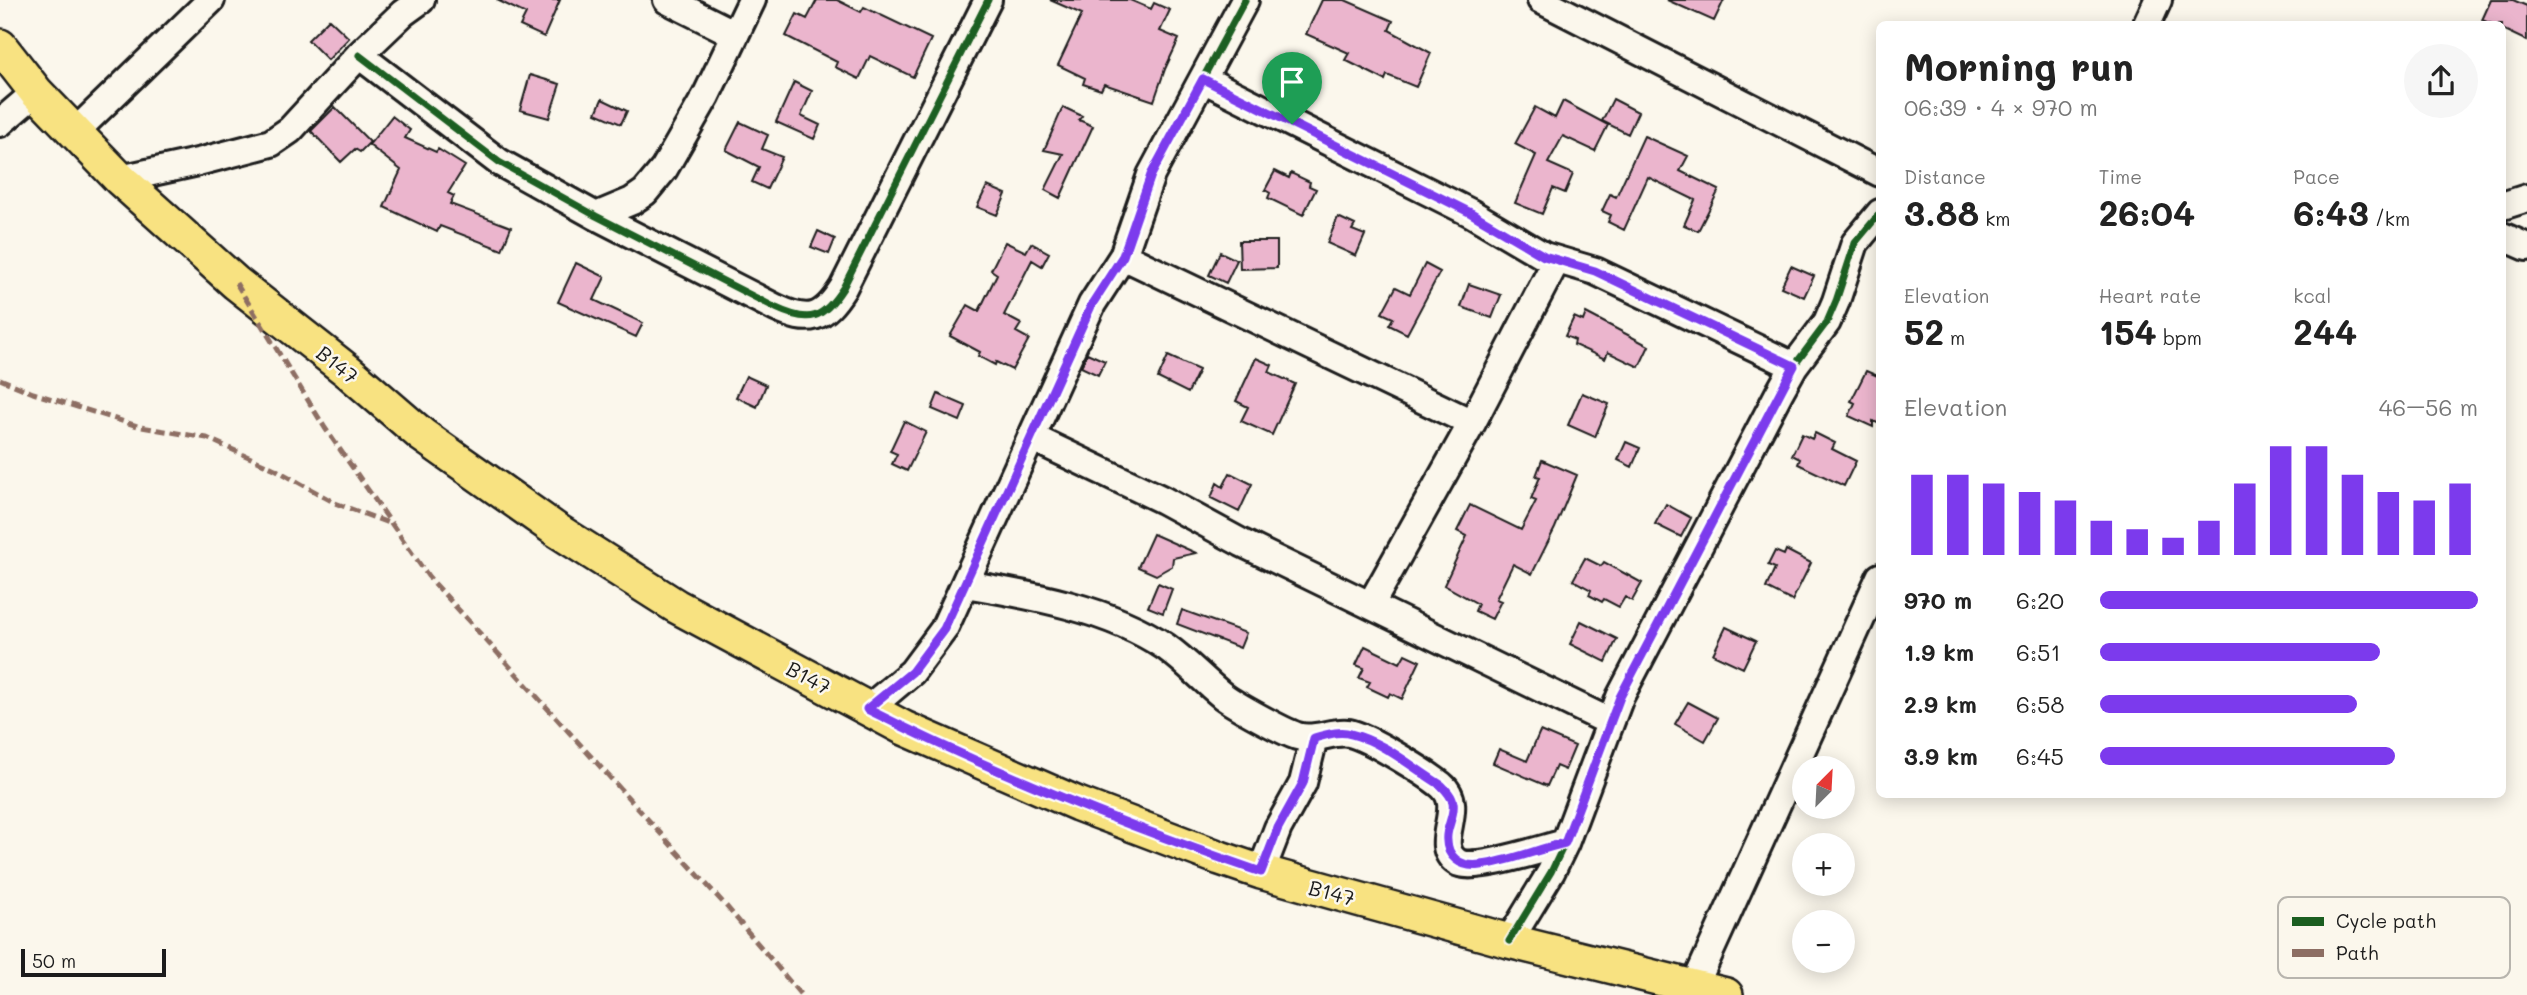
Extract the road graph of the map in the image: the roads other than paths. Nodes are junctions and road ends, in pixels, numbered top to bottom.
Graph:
1 (211, 0) edge
2 (421, 0) edge
3 (667, 0) edge
4 (752, 0) edge
5 (988, 0) edge
6 (1245, 0) edge
7 (1541, 0) edge
8 (2158, 0) edge
9 (2148, 21) edge
10 (735, 34) junction
11 (0, 46) edge
12 (359, 55) junction
13 (1203, 79) junction
14 (36, 92) junction
15 (0, 123) edge
16 (75, 132) junction
17 (1876, 171) edge
18 (120, 179) junction
19 (2527, 198) edge
20 (2506, 205) edge
21 (596, 216) junction
22 (1876, 218) edge
23 (2506, 238) edge
24 (2527, 247) edge
25 (1123, 256) junction
26 (1556, 261) junction
27 (1794, 366) junction
28 (1472, 424) junction
29 (1032, 438) junction
30 (965, 584) junction
31 (1876, 586) edge
32 (1371, 604) junction
33 (867, 709) junction
34 (1610, 722) junction
35 (1314, 738) junction
36 (1565, 843) junction
37 (1261, 872) junction
38 (1509, 941) junction
39 (1694, 987) junction
40 (1726, 995) edge

1 - 16 street
2 - 12 street
3 - 10 street
4 - 10 street
5 - 21 street
6 - 13 street
7 - 17 street
8 - 9 street
10 - 21 street
11 - 14 main road, B147
12 - 18 street
12 - 21 street
13 - 25 street
13 - 26 street
14 - 15 street
14 - 16 main road, B147 / B147
16 - 18 main road, B147 / B147
18 - 33 main road, B147 / B147
19 - 20 street
22 - 27 street
23 - 24 street
25 - 28 street
25 - 29 street
26 - 27 street
26 - 28 street
27 - 34 street
28 - 32 street
29 - 30 street
29 - 32 street
30 - 33 street
30 - 35 street
31 - 39 street
32 - 34 street
33 - 37 main road, B147 / B147
34 - 36 street
35 - 36 street
35 - 37 street
36 - 38 street
37 - 38 main road, B147 / B147
38 - 39 main road, B147 / B147
39 - 40 main road, B147 / B147

